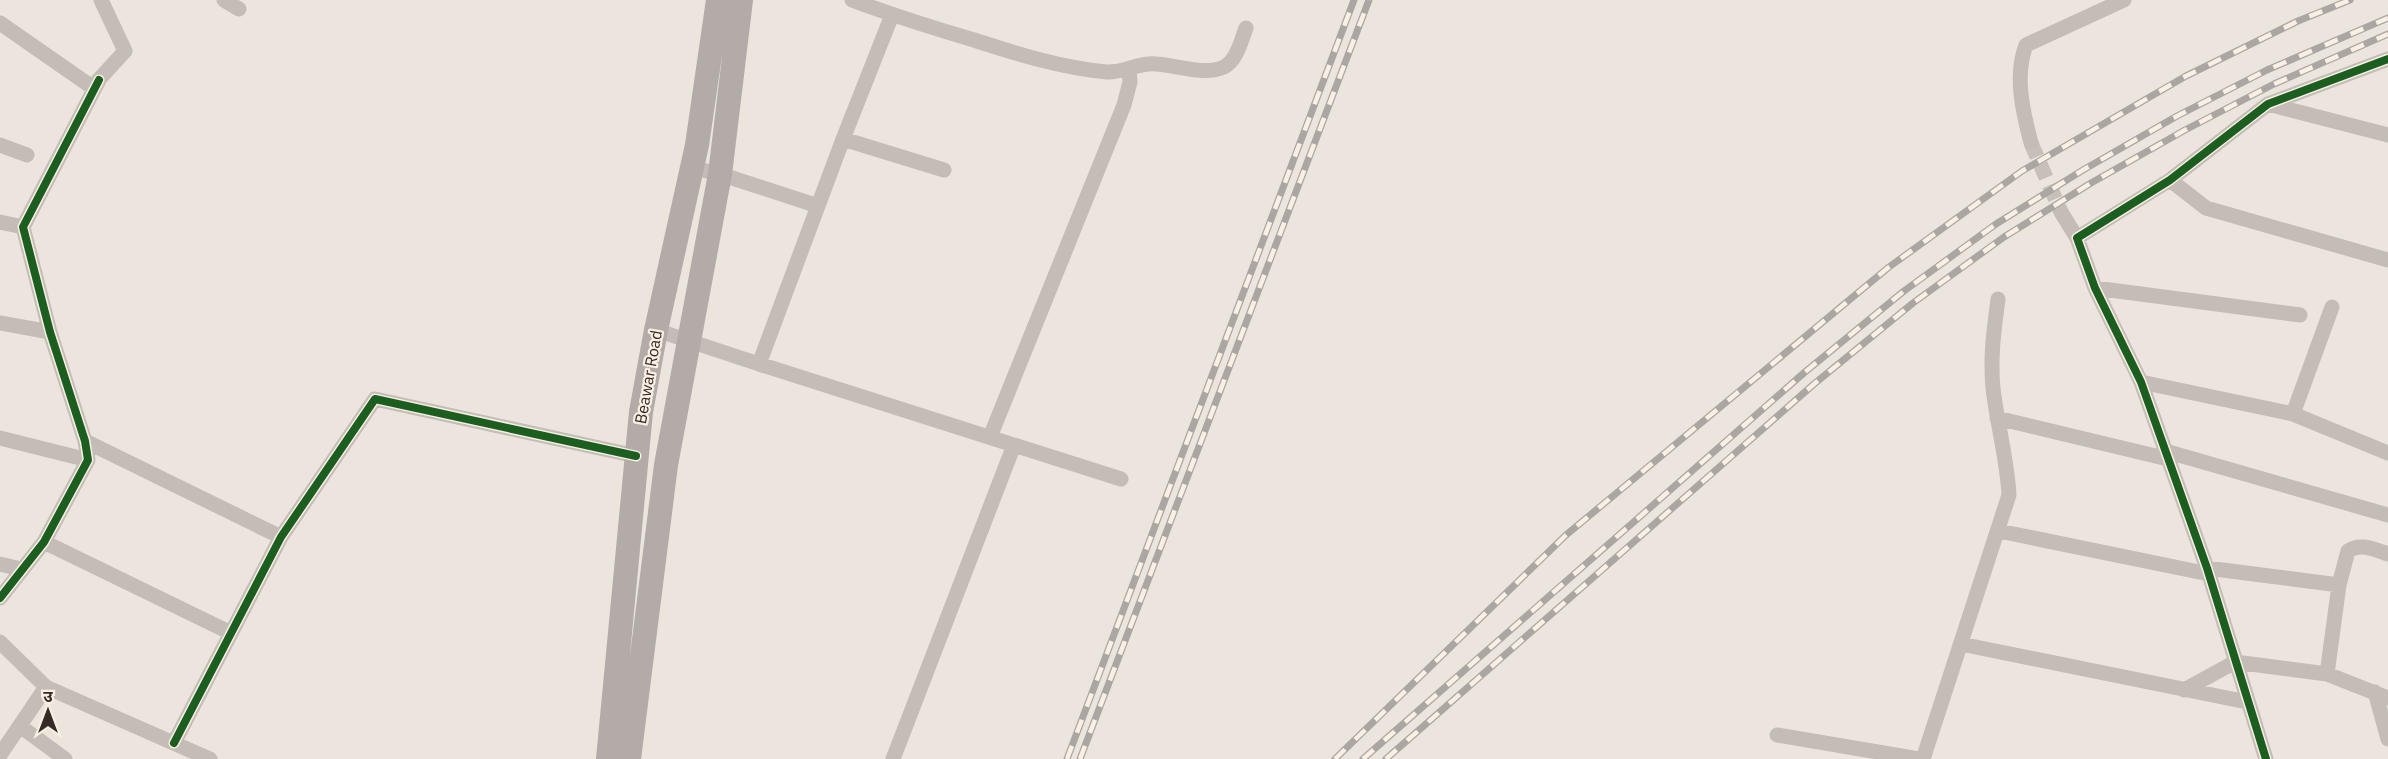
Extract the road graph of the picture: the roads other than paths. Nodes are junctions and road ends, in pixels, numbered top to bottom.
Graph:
1 (101, 0) edge
2 (224, 0) edge
3 (717, 0) edge
4 (741, 0) edge
5 (852, 0) edge
6 (2124, 0) edge
7 (884, 8) edge
8 (239, 9) dead end
9 (0, 23) edge
10 (1246, 28) dead end
11 (2388, 59) edge
12 (1129, 69) junction
13 (99, 80) junction
14 (2268, 104) junction
15 (2388, 135) edge
16 (843, 139) junction
17 (2031, 143) tunnel mouth
18 (0, 145) edge
19 (27, 156) dead end
20 (693, 168) junction
21 (944, 171) dead end
22 (720, 174) junction
23 (2170, 180) junction
24 (818, 206) junction
25 (2061, 212) tunnel mouth
26 (0, 222) edge
27 (23, 227) junction
28 (2077, 238) junction
29 (2388, 260) edge
30 (2094, 288) junction
31 (1998, 299) dead end
32 (2332, 307) dead end
33 (2300, 315) dead end
34 (0, 324) edge
35 (656, 330) junction
36 (50, 332) junction
37 (688, 342) junction
38 (759, 364) junction
39 (2141, 382) junction
40 (2293, 414) junction
41 (1997, 418) junction
42 (990, 437) junction
43 (0, 438) edge
44 (85, 441) junction
45 (1014, 445) junction
46 (2388, 453) edge
47 (2167, 455) junction
48 (636, 456) junction
49 (88, 460) junction
50 (1121, 479) dead end
51 (2388, 515) edge
52 (1999, 531) junction
53 (281, 537) junction
54 (44, 542) junction
55 (2388, 554) edge
56 (0, 564) edge
57 (21, 569) junction
58 (2208, 571) junction
59 (2339, 585) junction
60 (0, 598) edge
61 (231, 633) junction
62 (0, 642) edge
63 (1961, 644) junction
64 (2235, 662) junction
65 (2327, 674) junction
66 (46, 687) junction
67 (2184, 690) junction
68 (2381, 695) edge
69 (2247, 702) junction
70 (20, 726) junction
71 (1778, 735) dead end
72 (2388, 739) edge
73 (174, 743) junction
74 (0, 755) edge
75 (65, 759) edge
76 (210, 759) edge
77 (608, 759) edge
78 (629, 759) edge
79 (893, 759) edge
80 (1921, 759) edge
81 (2266, 759) edge

1 - 13 street
2 - 8 street
3 - 20 main road, Beawar Road
4 - 22 main road, Beawar Road
5 - 7 street
6 - 17 street
7 - 12 street
7 - 16 street
9 - 13 street
10 - 12 street
11 - 14 street
12 - 42 street
13 - 27 street
14 - 15 street
14 - 23 street
16 - 21 street
16 - 24 street
18 - 19 street
20 - 22 street
20 - 35 main road, Beawar Road
22 - 24 street
22 - 37 main road, Beawar Road
23 - 28 street
23 - 29 street
24 - 38 street
25 - 28 street
26 - 27 street
27 - 36 street
28 - 30 street
30 - 33 street
30 - 39 street
31 - 41 street
32 - 40 street
34 - 36 street
35 - 37 street
35 - 48 main road, Beawar Road
36 - 44 street
37 - 38 street
37 - 78 main road, Beawar Road
38 - 42 street
39 - 40 street
39 - 47 street
40 - 46 street
41 - 47 street
41 - 52 street
42 - 45 street
43 - 49 street
44 - 49 street
44 - 53 street
45 - 50 street
45 - 79 street
47 - 51 street
47 - 58 street
48 - 53 street
48 - 77 main road, Beawar Road
49 - 54 street
52 - 58 street
52 - 63 street
53 - 61 street
54 - 57 street
54 - 61 street
55 - 59 street
56 - 57 street
57 - 60 street
58 - 59 street
58 - 64 street
59 - 65 street
61 - 73 street
62 - 66 street
63 - 67 street
63 - 80 street
64 - 65 street
64 - 67 street
64 - 69 street
65 - 68 street
66 - 70 street
66 - 73 street
67 - 69 street
68 - 72 street
69 - 81 street
70 - 74 street
70 - 75 street
71 - 80 street
73 - 76 street

